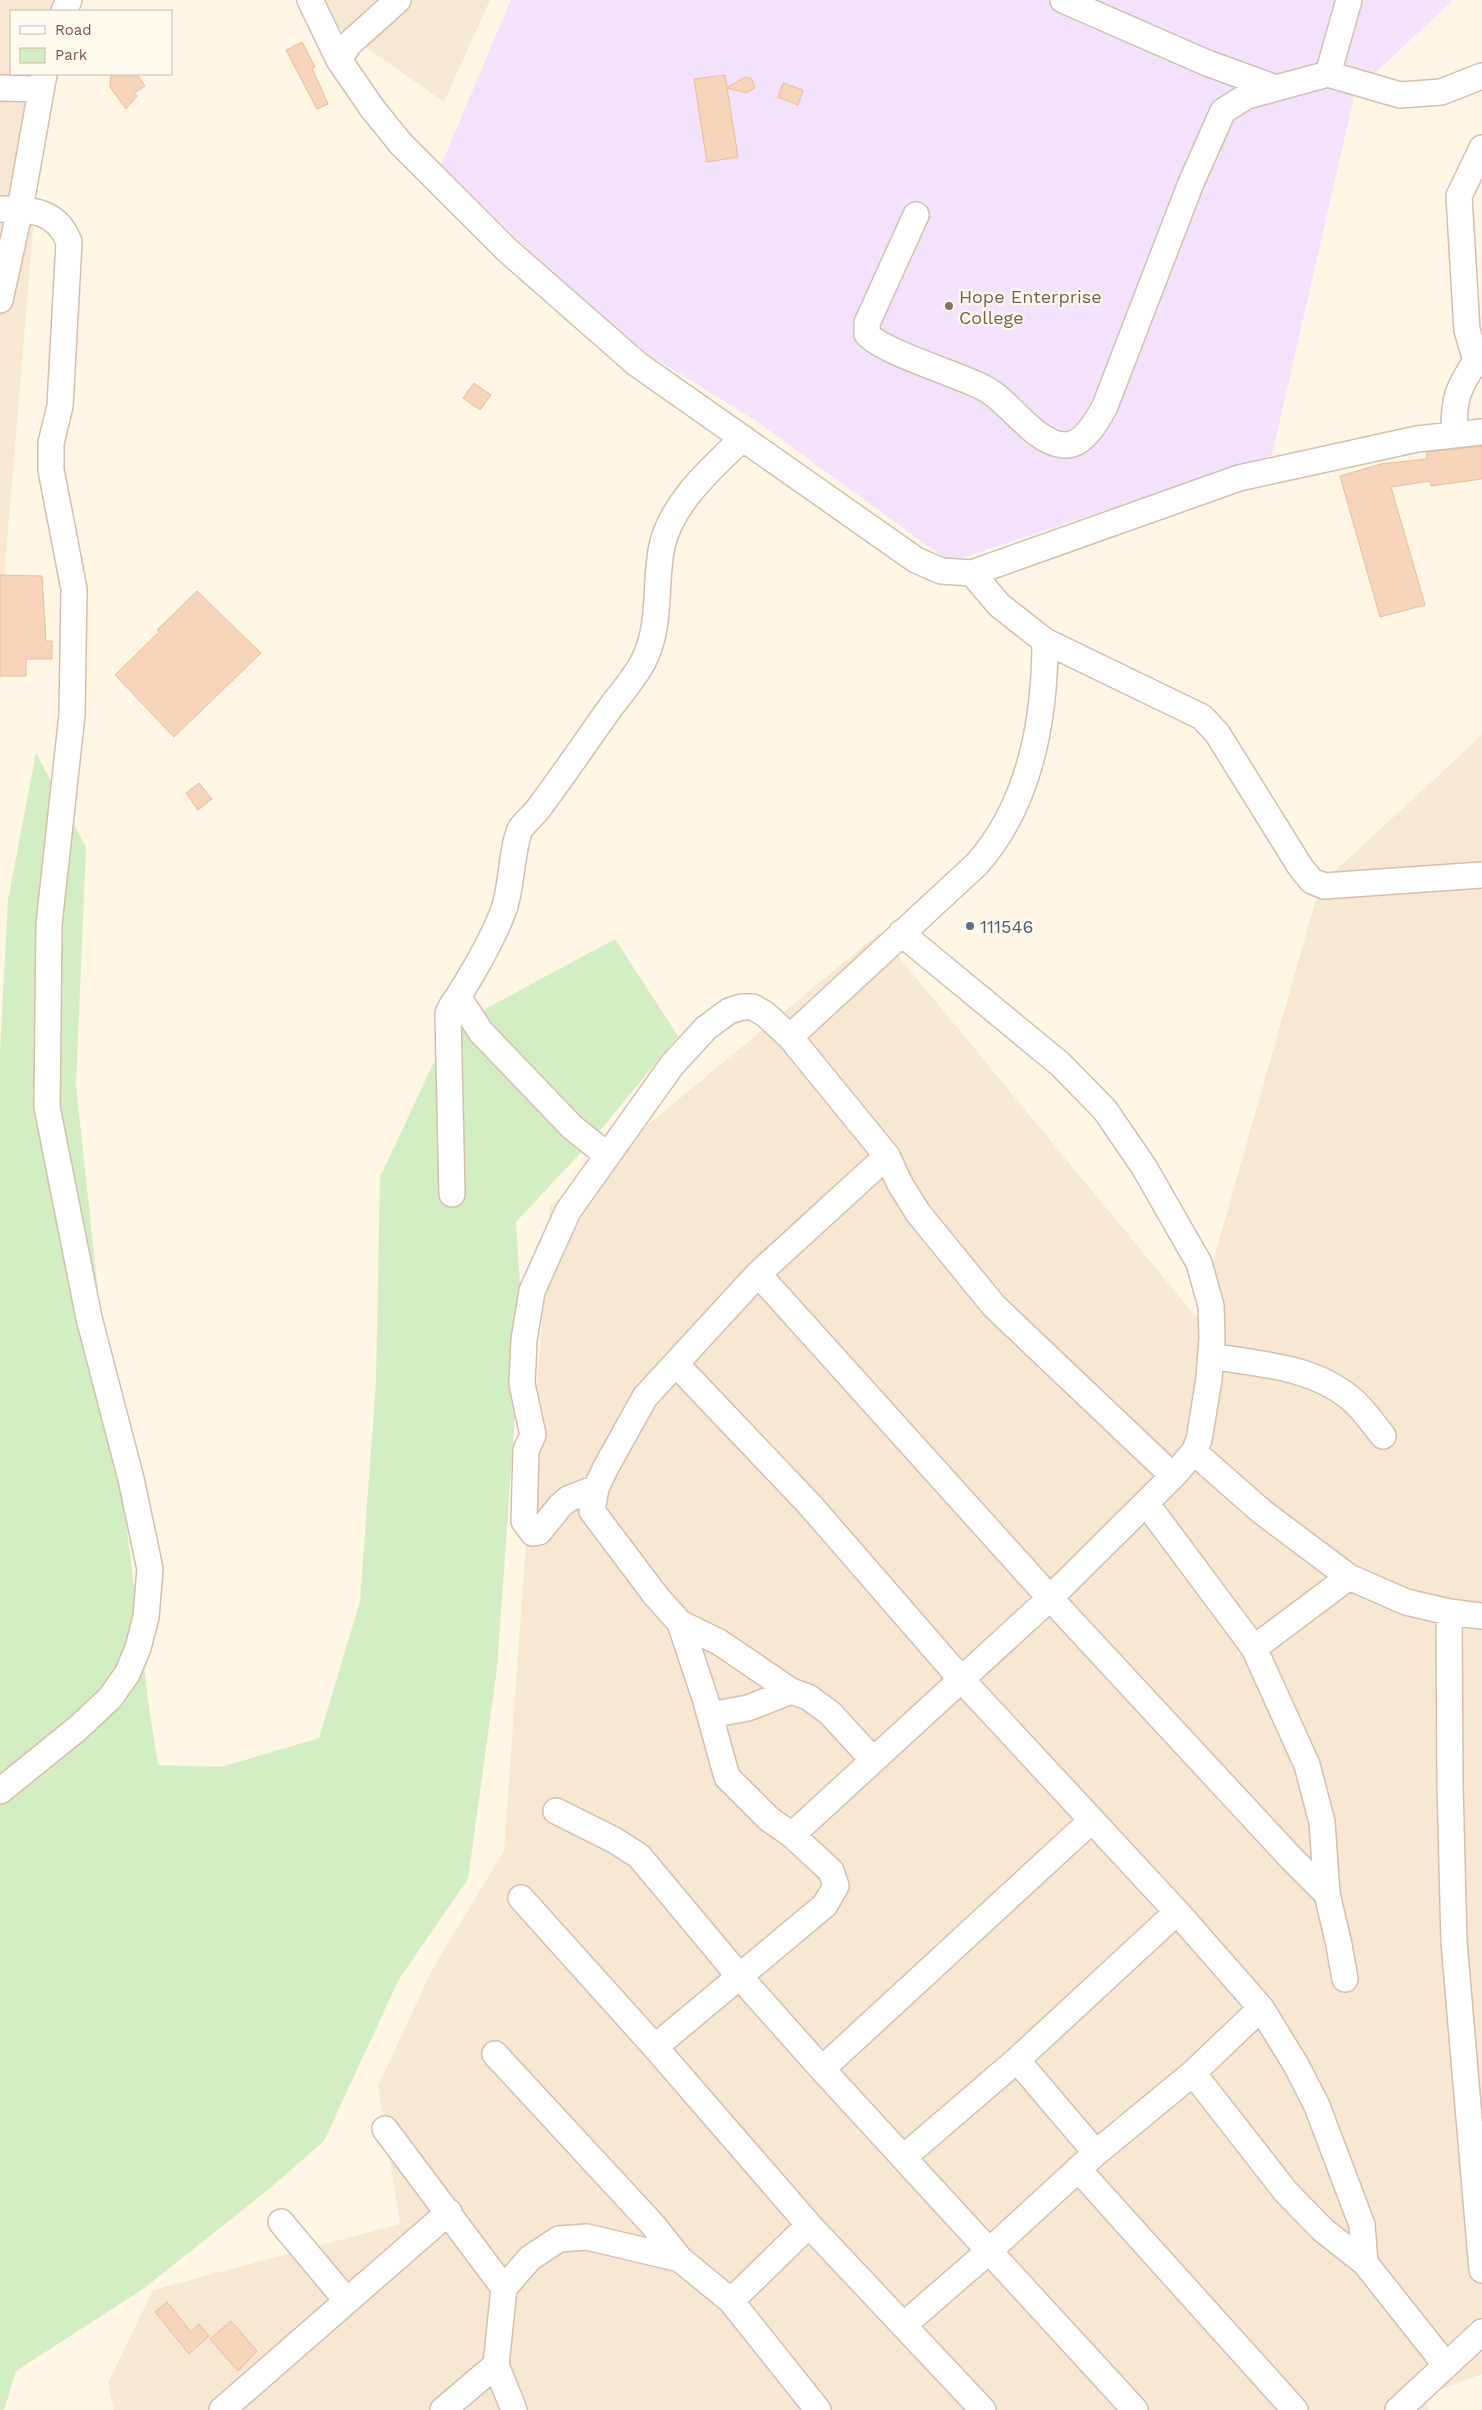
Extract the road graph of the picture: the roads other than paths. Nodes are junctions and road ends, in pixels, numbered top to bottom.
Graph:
1 (310, 0) edge
2 (398, 0) edge
3 (1063, 0) edge
4 (1349, 0) edge
5 (339, 60) junction
6 (1328, 74) junction
7 (1482, 76) edge
8 (42, 81) edge
9 (0, 88) edge
10 (1276, 88) junction
11 (1482, 148) edge
12 (10, 209) edge
13 (916, 215) dead end
14 (0, 300) edge
15 (1479, 362) edge
16 (1482, 432) edge
17 (1454, 435) junction
18 (743, 438) junction
19 (972, 573) junction
20 (1045, 641) junction
21 (1482, 875) edge
22 (901, 933) junction
23 (458, 997) junction
24 (790, 1037) junction
25 (607, 1155) junction
26 (887, 1156) junction
27 (452, 1194) dead end
28 (758, 1274) junction
29 (1211, 1356) junction
30 (676, 1364) junction
31 (1384, 1436) dead end
32 (1194, 1452) junction
33 (1172, 1476) junction
34 (596, 1488) junction
35 (1146, 1503) junction
36 (1349, 1578) junction
37 (1050, 1598) junction
38 (1449, 1612) junction
39 (1482, 1616) edge
40 (680, 1623) junction
41 (1254, 1648) junction
42 (961, 1679) junction
43 (790, 1691) junction
44 (710, 1715) junction
45 (874, 1760) junction
46 (0, 1791) edge
47 (556, 1811) dead end
48 (1092, 1820) junction
49 (792, 1835) junction
50 (1327, 1894) junction
51 (521, 1898) dead end
52 (1177, 1912) junction
53 (740, 1977) junction
54 (1345, 1979) dead end
55 (1261, 2008) junction
56 (655, 2047) junction
57 (495, 2054) dead end
58 (1017, 2060) junction
59 (822, 2069) junction
60 (1194, 2073) junction
61 (385, 2129) dead end
62 (904, 2157) junction
63 (1088, 2161) junction
64 (449, 2212) junction
65 (281, 2222) dead end
66 (809, 2225) junction
67 (989, 2251) junction
68 (680, 2259) junction
69 (1366, 2262) junction
70 (1482, 2270) edge
71 (504, 2288) junction
72 (347, 2301) junction
73 (731, 2301) junction
74 (905, 2324) junction
75 (1482, 2332) edge
76 (1446, 2364) junction
77 (496, 2365) junction
78 (222, 2410) edge
79 (443, 2410) edge
80 (514, 2410) edge
81 (818, 2410) edge
82 (983, 2410) edge
83 (1134, 2410) edge
84 (1295, 2410) edge
85 (1398, 2410) edge

1 - 5 street
2 - 5 street
3 - 10 street
4 - 6 street
5 - 18 street
6 - 7 street
6 - 10 street
8 - 9 street
8 - 12 street
10 - 13 street
11 - 15 street
12 - 14 street
12 - 46 street
15 - 17 street
16 - 17 street
17 - 19 street
18 - 19 street
18 - 23 street
19 - 20 street
20 - 21 street
20 - 22 street
22 - 24 street
22 - 29 street
23 - 25 street
23 - 27 street
24 - 25 street
24 - 26 street
25 - 34 street
26 - 28 street
26 - 33 street
28 - 30 street
28 - 37 street
29 - 31 street
29 - 32 street
30 - 34 street
30 - 42 street
32 - 33 street
32 - 36 street
33 - 35 street
34 - 40 street
35 - 37 street
35 - 41 street
36 - 38 street
36 - 41 street
37 - 42 street
37 - 50 street
38 - 39 street
38 - 70 street
40 - 43 street
40 - 44 street
41 - 50 street
42 - 45 street
42 - 48 street
43 - 44 street
43 - 45 street
44 - 49 street
45 - 49 street
47 - 53 street
48 - 52 street
48 - 59 street
49 - 53 street
50 - 54 street
51 - 56 street
52 - 55 street
52 - 58 street
53 - 56 street
53 - 59 street
55 - 60 street
55 - 69 street
56 - 66 street
57 - 68 street
58 - 62 street
58 - 63 street
59 - 62 street
60 - 63 street
60 - 69 street
61 - 64 street
62 - 67 street
63 - 67 street
63 - 84 street
64 - 71 street
64 - 72 street
65 - 72 street
66 - 73 street
66 - 74 street
67 - 74 street
67 - 83 street
68 - 71 street
68 - 73 street
69 - 76 street
71 - 77 street
72 - 78 street
73 - 81 street
74 - 82 street
75 - 76 street
76 - 85 street
77 - 79 street
77 - 80 street

